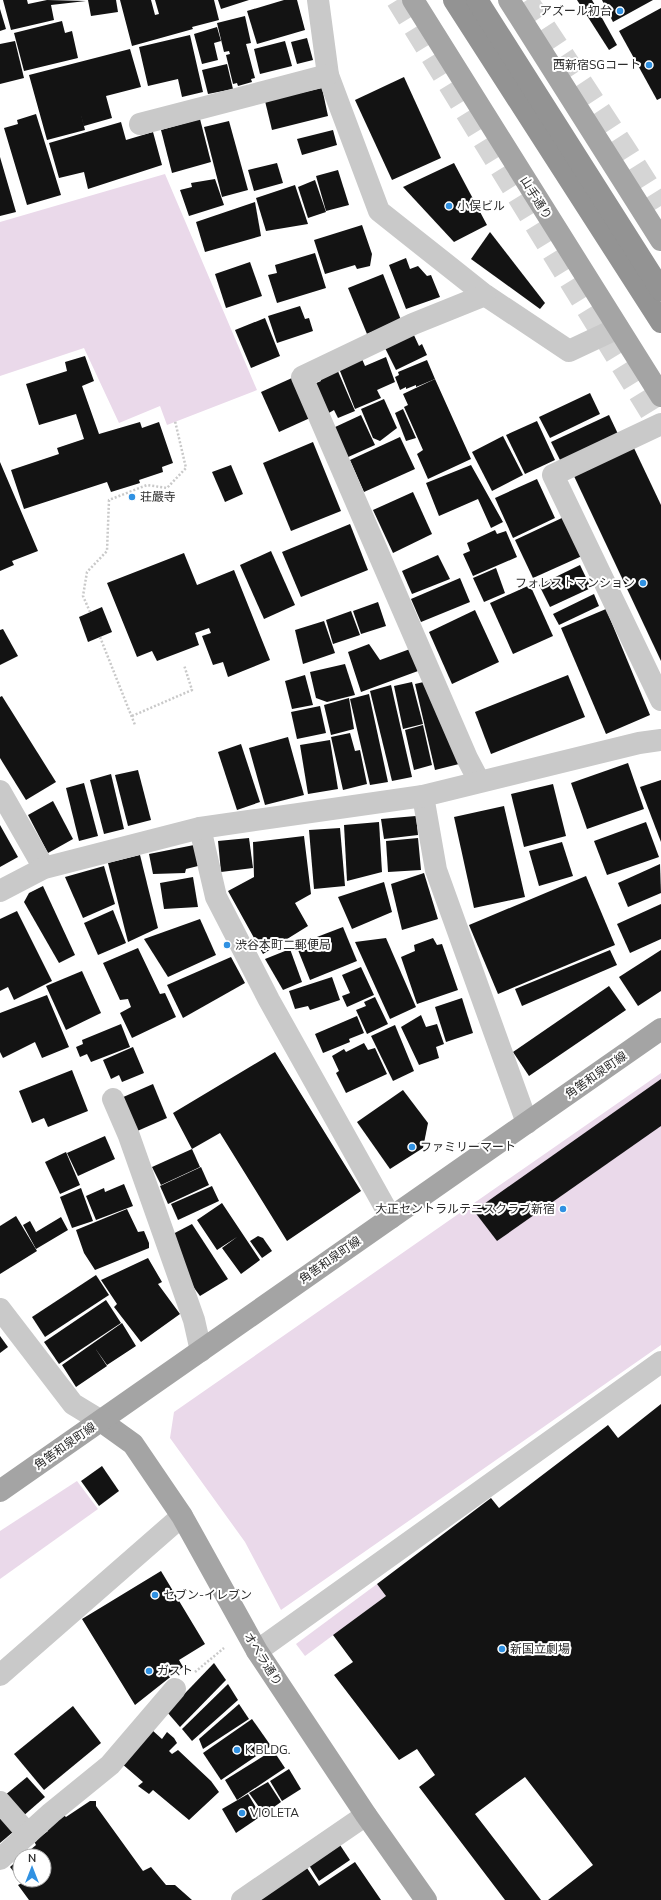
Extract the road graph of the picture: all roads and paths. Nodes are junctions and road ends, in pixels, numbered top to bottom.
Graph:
1 (318, 0) edge
2 (412, 0) edge
3 (454, 0) edge
4 (477, 0) edge
5 (509, 0) edge
6 (328, 75) junction
7 (140, 124) dead end
8 (661, 240) edge
9 (661, 290) edge
10 (485, 295) junction
11 (661, 322) edge
12 (618, 328) junction
13 (661, 396) edge
14 (175, 421) dead end
15 (661, 424) edge
16 (90, 612) dead end
17 (100, 637) dead end
18 (184, 665) dead end
19 (661, 700) edge
20 (132, 716) junction
21 (135, 726) dead end
22 (661, 740) edge
23 (479, 781) junction
24 (0, 791) edge
25 (423, 796) junction
26 (200, 828) junction
27 (44, 868) junction
28 (0, 891) edge
29 (661, 1029) edge
30 (112, 1099) dead end
31 (527, 1123) junction
32 (391, 1218) junction
33 (0, 1309) edge
34 (201, 1351) junction
35 (661, 1362) edge
36 (101, 1421) junction
37 (0, 1492) edge
38 (182, 1516) junction
39 (224, 1648) dead end
40 (256, 1651) junction
41 (0, 1675) edge
42 (175, 1689) joint
43 (0, 1802) edge
44 (366, 1815) junction
45 (28, 1834) junction
46 (0, 1859) edge
47 (242, 1900) edge
48 (426, 1900) edge

1 - 6 street
2 - 12 main road, 山手通り
3 - 11 highway
4 - 9 highway
5 - 8 main road
6 - 7 street
6 - 10 street
10 - 12 street
10 - 23 street
12 - 13 main road, 山手通り
14 - 16 path
15 - 19 street
17 - 20 path
18 - 20 path
20 - 21 path
22 - 23 street
23 - 25 street
24 - 27 street
25 - 26 street
25 - 31 street
26 - 27 street
26 - 32 street
27 - 28 street
29 - 31 main road, 角筈和泉町線
30 - 34 street
31 - 32 main road, 角筈和泉町線
32 - 34 main road, 角筈和泉町線
33 - 36 street
34 - 36 main road, 角筈和泉町線
35 - 40 street
36 - 37 main road, 角筈和泉町線
36 - 38 main road, オペラ通り
38 - 40 main road, オペラ通り
38 - 41 street
39 - 42 path
40 - 44 main road, オペラ通り
42 - 45 street
43 - 45 street
44 - 47 street
44 - 48 main road, オペラ通り
45 - 46 street

